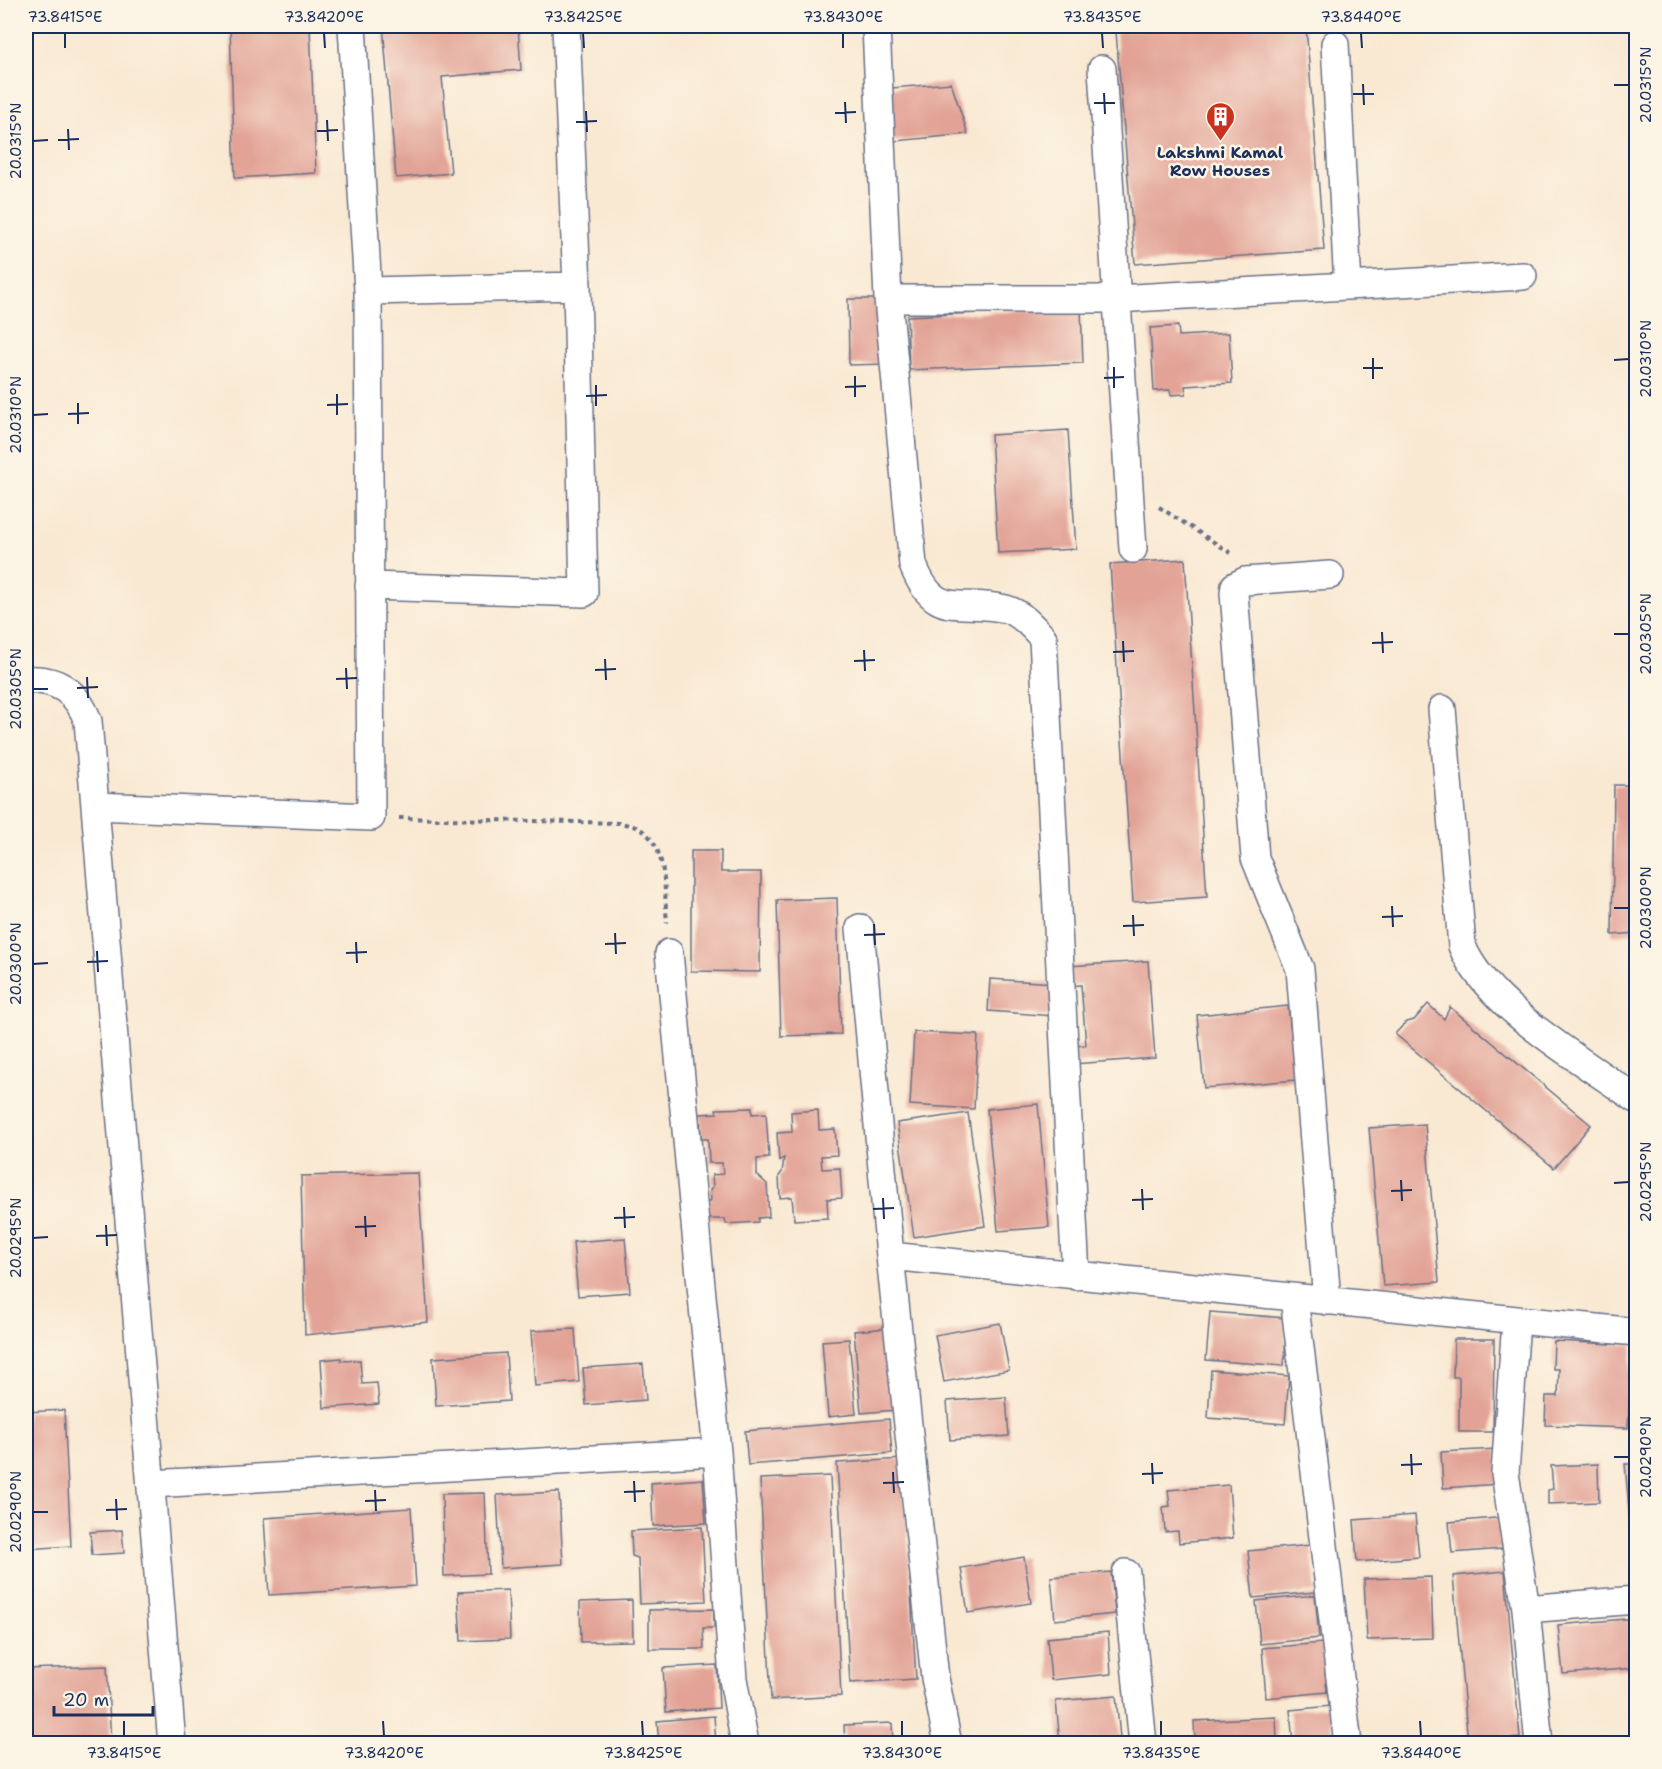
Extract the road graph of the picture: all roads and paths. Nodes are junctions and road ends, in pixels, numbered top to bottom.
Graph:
1 (352, 26) edge
2 (566, 26) edge
3 (876, 26) edge
4 (1335, 44) dead end
5 (1102, 69) dead end
6 (1523, 276) dead end
7 (577, 286) junction
8 (1348, 286) junction
9 (368, 291) junction
10 (888, 299) junction
11 (1116, 299) junction
12 (1129, 486) junction
13 (1133, 549) dead end
14 (1330, 575) dead end
15 (1245, 581) junction
16 (369, 586) junction
17 (26, 680) edge
18 (1442, 709) dead end
19 (95, 806) junction
20 (371, 817) junction
21 (861, 928) dead end
22 (669, 954) joint
23 (1636, 1099) edge
24 (890, 1256) junction
25 (1076, 1276) junction
26 (1294, 1298) junction
27 (1327, 1301) junction
28 (1516, 1321) junction
29 (1636, 1332) edge
30 (717, 1452) junction
31 (151, 1484) junction
32 (1126, 1574) dead end
33 (1636, 1600) edge
34 (1526, 1609) junction
35 (172, 1743) edge
36 (745, 1743) edge
37 (948, 1743) edge
38 (1143, 1743) edge
39 (1348, 1743) edge
40 (1539, 1743) edge

1 - 9 street
2 - 7 street
3 - 10 street
4 - 8 street
5 - 11 street
6 - 8 street
7 - 9 street
7 - 16 street
8 - 11 street
9 - 16 street
10 - 11 street
10 - 25 street
11 - 12 street
12 - 13 street
12 - 15 path
14 - 15 street
15 - 27 street
16 - 20 street
17 - 19 street
18 - 23 street
19 - 20 street
19 - 31 street
20 - 22 path
21 - 24 street
22 - 30 street
24 - 25 street
24 - 37 street
25 - 26 street
26 - 27 street
26 - 39 street
27 - 28 street
28 - 29 street
28 - 34 street
30 - 31 street
30 - 36 street
31 - 35 street
32 - 38 street
33 - 34 street
34 - 40 street

